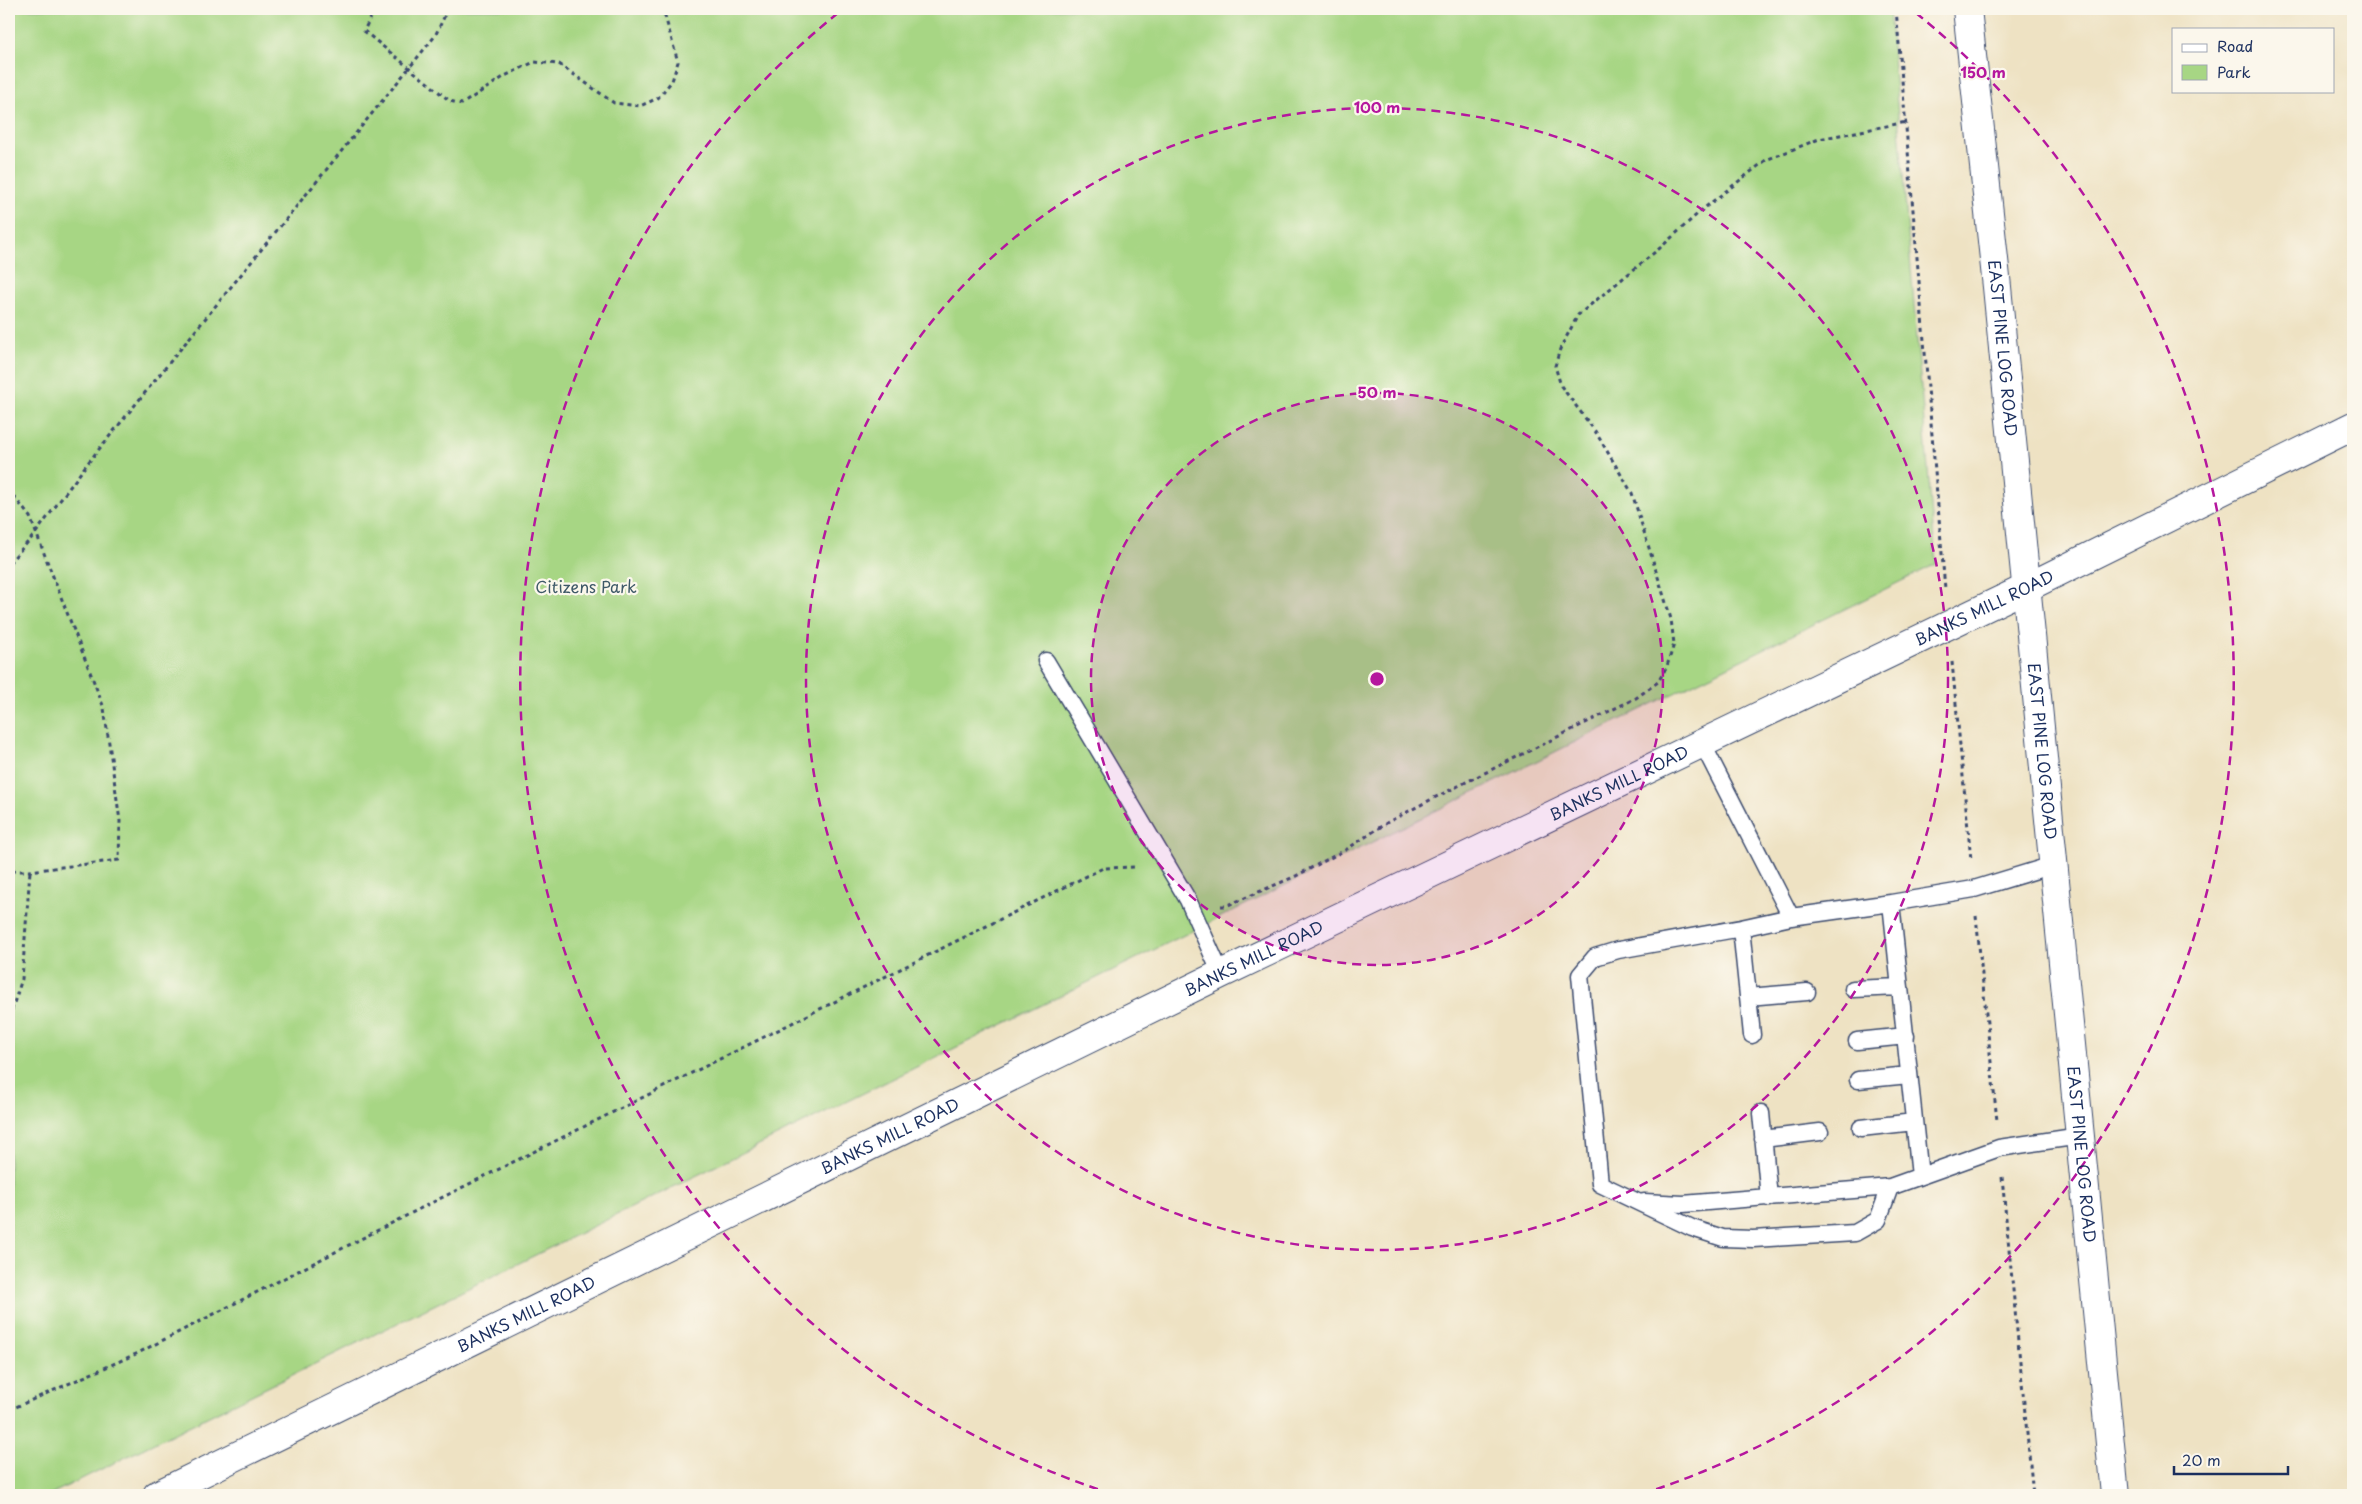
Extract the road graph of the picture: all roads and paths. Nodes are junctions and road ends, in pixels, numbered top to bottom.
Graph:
1 (374, 9) edge
2 (448, 9) edge
3 (664, 9) edge
4 (1896, 9) edge
5 (1967, 9) edge
6 (408, 67) junction
7 (1906, 122) junction
8 (2353, 426) edge
9 (9, 490) edge
10 (35, 534) junction
11 (9, 563) edge
12 (2026, 588) junction
13 (1948, 625) junction
14 (1046, 661) dead end
15 (1702, 743) junction
16 (2053, 865) junction
17 (1141, 867) dead end
18 (9, 871) edge
19 (30, 871) junction
20 (1974, 889) junction
21 (1188, 900) junction
22 (1890, 903) junction
23 (1791, 916) junction
24 (1741, 928) junction
25 (1221, 974) junction
26 (1900, 987) junction
27 (1853, 990) dead end
28 (1807, 992) dead end
29 (1748, 997) junction
30 (9, 1018) edge
31 (1752, 1035) dead end
32 (1906, 1036) junction
33 (1857, 1041) dead end
34 (1909, 1075) junction
35 (1858, 1080) dead end
36 (1760, 1113) dead end
37 (1914, 1122) junction
38 (1861, 1128) dead end
39 (1820, 1132) dead end
40 (2080, 1136) junction
41 (1763, 1139) junction
42 (1999, 1148) junction
43 (1920, 1176) junction
44 (1890, 1187) junction
45 (1769, 1198) junction
46 (1634, 1202) junction
47 (9, 1410) edge
48 (157, 1495) edge
49 (2033, 1495) edge
50 (2115, 1495) edge

1 - 6 path
2 - 6 path
3 - 6 path
4 - 7 path
5 - 12 street, EAST PINE LOG ROAD
6 - 10 path
7 - 13 path
7 - 21 path
8 - 12 street, BANKS MILL ROAD
9 - 10 path
10 - 11 path
10 - 19 path
12 - 13 street, BANKS MILL ROAD
12 - 16 street, EAST PINE LOG ROAD
13 - 15 street, BANKS MILL ROAD
13 - 20 path
14 - 21 lane
15 - 23 lane
15 - 25 street, BANKS MILL ROAD
16 - 20 lane
16 - 40 street, EAST PINE LOG ROAD
17 - 47 path
18 - 19 path
19 - 30 path
20 - 22 lane
20 - 42 path
21 - 25 lane
22 - 23 lane
22 - 26 lane
23 - 24 lane
24 - 29 lane
24 - 46 lane
25 - 48 street, BANKS MILL ROAD
26 - 27 lane
26 - 32 lane
28 - 29 lane
29 - 31 lane
32 - 33 lane
32 - 34 lane
34 - 35 lane
34 - 37 lane
36 - 41 lane
37 - 38 lane
37 - 43 lane
39 - 41 lane
40 - 42 lane
40 - 50 street, EAST PINE LOG ROAD
41 - 45 lane
42 - 43 lane
42 - 49 path
43 - 44 lane
44 - 45 lane
44 - 46 lane
45 - 46 lane

